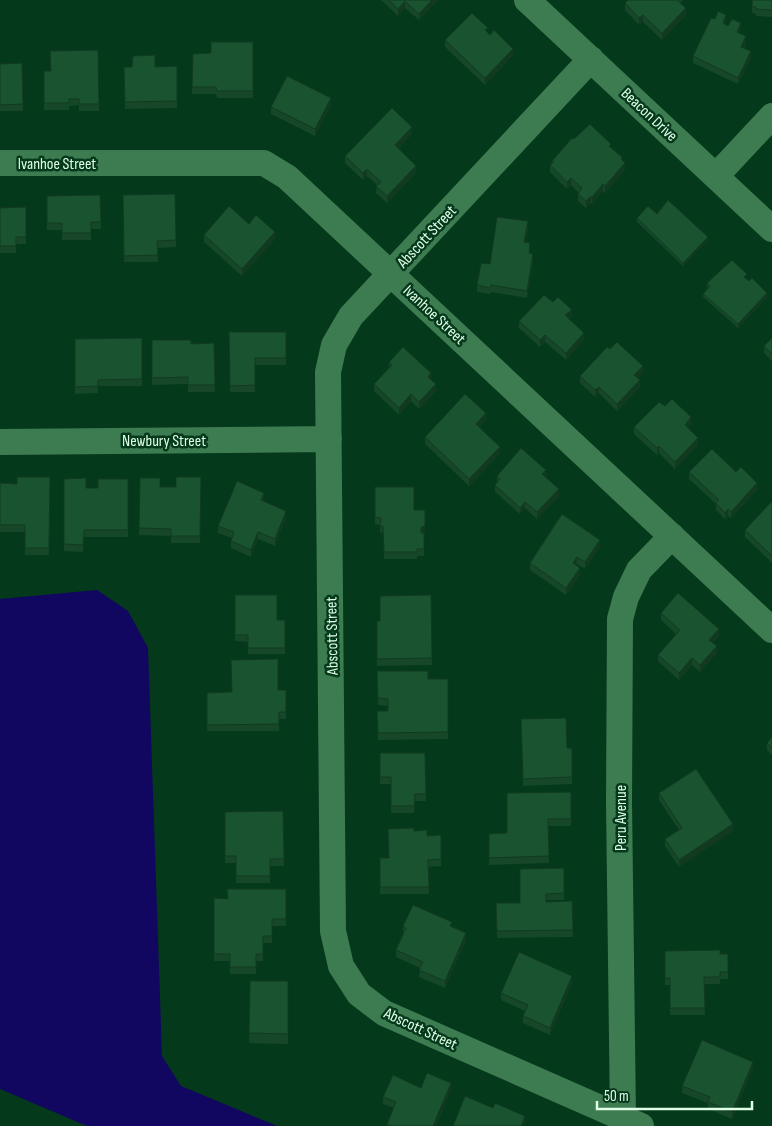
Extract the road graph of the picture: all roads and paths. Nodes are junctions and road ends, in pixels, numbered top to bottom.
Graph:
1 (528, 0) edge
2 (591, 59) junction
3 (772, 116) edge
4 (0, 163) edge
5 (716, 176) junction
6 (772, 229) edge
7 (391, 273) junction
8 (329, 439) junction
9 (0, 442) edge
10 (672, 536) junction
11 (772, 630) edge
12 (632, 1122) edge

1 - 2 street, Beacon Drive
2 - 5 street, Beacon Drive
2 - 7 street, Abscott Street
3 - 5 street
4 - 7 street, Ivanhoe Street
5 - 6 street, Beacon Drive
7 - 8 street, Abscott Street
7 - 10 street, Ivanhoe Street
8 - 9 street, Newbury Street
8 - 12 street, Abscott Street
10 - 11 street, Ivanhoe Street
10 - 12 street, Peru Avenue

